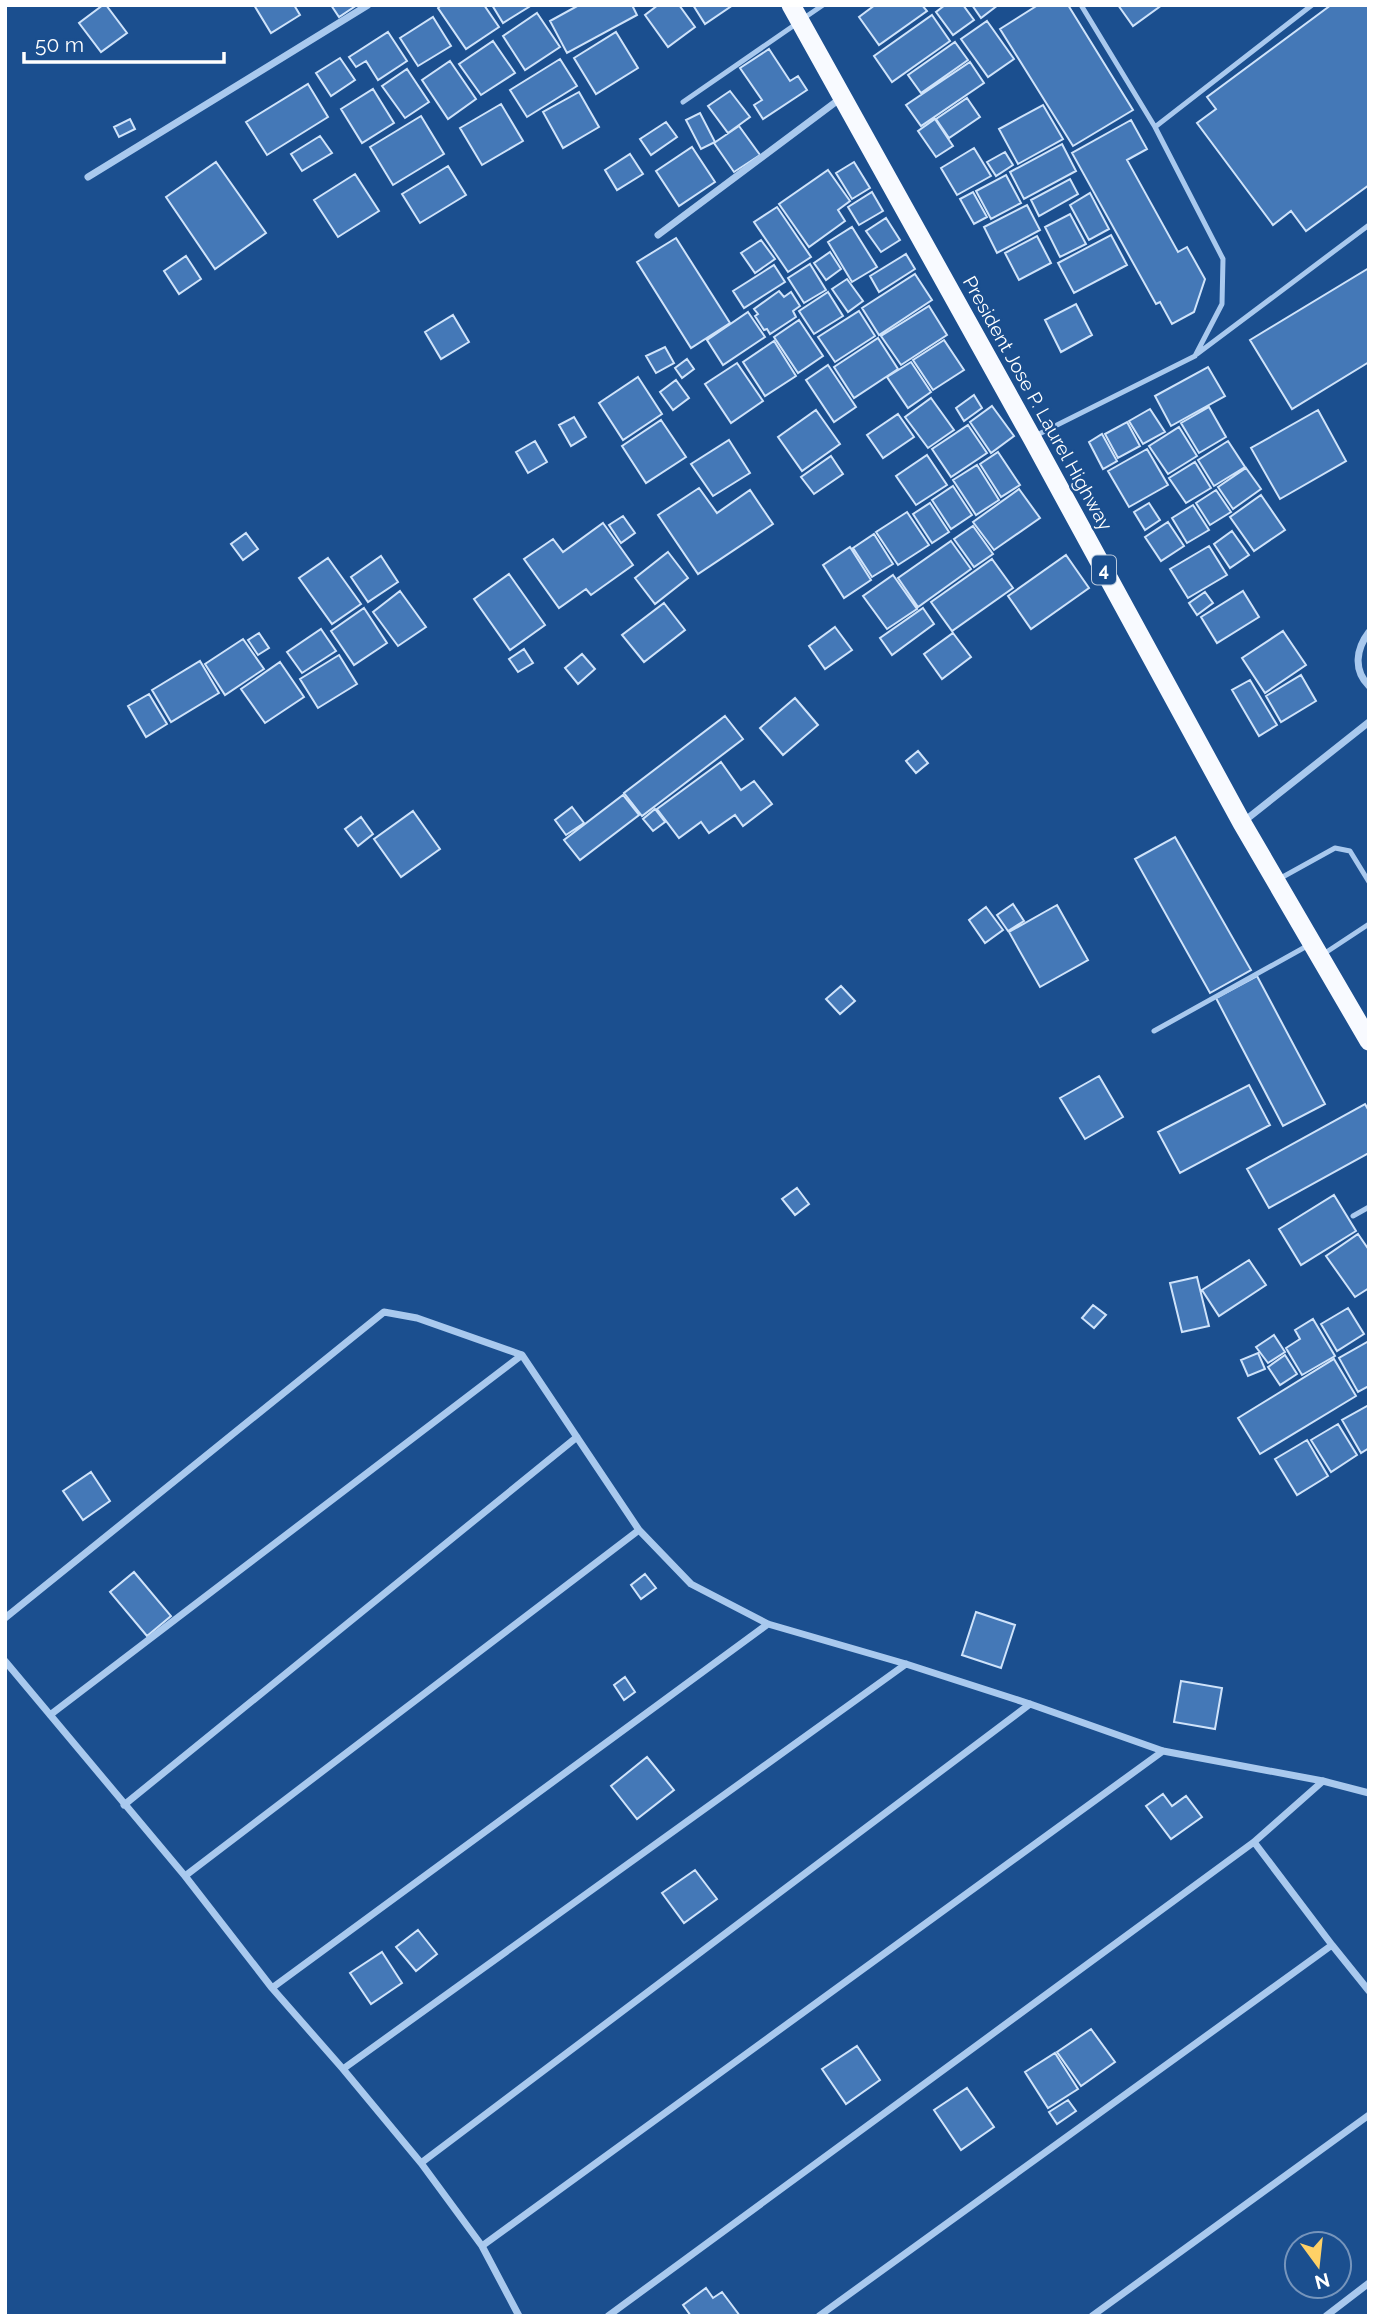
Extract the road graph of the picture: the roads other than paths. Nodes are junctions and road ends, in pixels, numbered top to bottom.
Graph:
1 (368, 5) edge
2 (823, 5) edge
3 (1081, 5) edge
4 (1312, 5) edge
5 (796, 13) edge
6 (842, 97) junction
7 (683, 102) dead end
8 (1155, 127) junction
9 (88, 177) dead end
10 (1369, 225) edge
11 (658, 235) dead end
12 (1195, 356) junction
13 (1032, 438) junction
14 (1369, 632) edge
15 (1369, 686) edge
16 (1369, 722) edge
17 (1242, 823) junction
18 (1276, 881) junction
19 (1369, 883) edge
20 (1369, 924) edge
21 (1316, 950) junction
22 (1154, 1031) dead end
23 (1369, 1041) edge
24 (1369, 1207) edge
25 (1353, 1216) dead end
26 (522, 1355) junction
27 (577, 1437) junction
28 (639, 1530) junction
29 (5, 1618) edge
30 (768, 1624) junction
31 (5, 1661) edge
32 (906, 1664) junction
33 (1030, 1704) junction
34 (50, 1715) junction
35 (1163, 1751) junction
36 (1323, 1781) junction
37 (1369, 1793) edge
38 (124, 1805) junction
39 (1254, 1842) junction
40 (185, 1877) junction
41 (1332, 1945) junction
42 (272, 1988) junction
43 (1369, 1991) edge
44 (343, 2068) junction
45 (1369, 2115) edge
46 (421, 2163) junction
47 (482, 2246) junction
48 (1369, 2283) edge
49 (519, 2316) edge
50 (608, 2316) edge
51 (819, 2316) edge
52 (1092, 2316) edge
53 (1326, 2316) edge

1 - 9 street
2 - 5 lane
3 - 8 lane
4 - 8 lane
5 - 6 highway, President Jose P. Laurel Highway / 4
5 - 7 lane
6 - 11 street
6 - 13 highway, President Jose P. Laurel Highway / 4
8 - 12 lane
10 - 12 lane
12 - 13 lane
13 - 17 highway, President Jose P. Laurel Highway / 4
14 - 15 street
16 - 17 street
17 - 18 highway, President Jose P. Laurel Highway / 4
18 - 19 lane
18 - 21 highway, President Jose P. Laurel Highway / 4
20 - 21 lane
21 - 22 lane
21 - 23 highway, President Jose P. Laurel Highway / 4
24 - 25 lane
26 - 27 street
26 - 29 street
26 - 34 street
27 - 28 street
27 - 38 street
28 - 30 street
28 - 40 street
30 - 32 street
30 - 42 street
31 - 34 street
32 - 33 street
32 - 44 street
33 - 35 street
33 - 46 street
34 - 38 street
35 - 36 street
35 - 47 street
36 - 37 street
36 - 39 street
38 - 40 street
39 - 41 street
39 - 50 street
40 - 42 street
41 - 43 street
41 - 51 street
42 - 44 street
44 - 46 street
45 - 52 street
46 - 47 street
47 - 49 street
48 - 53 street

